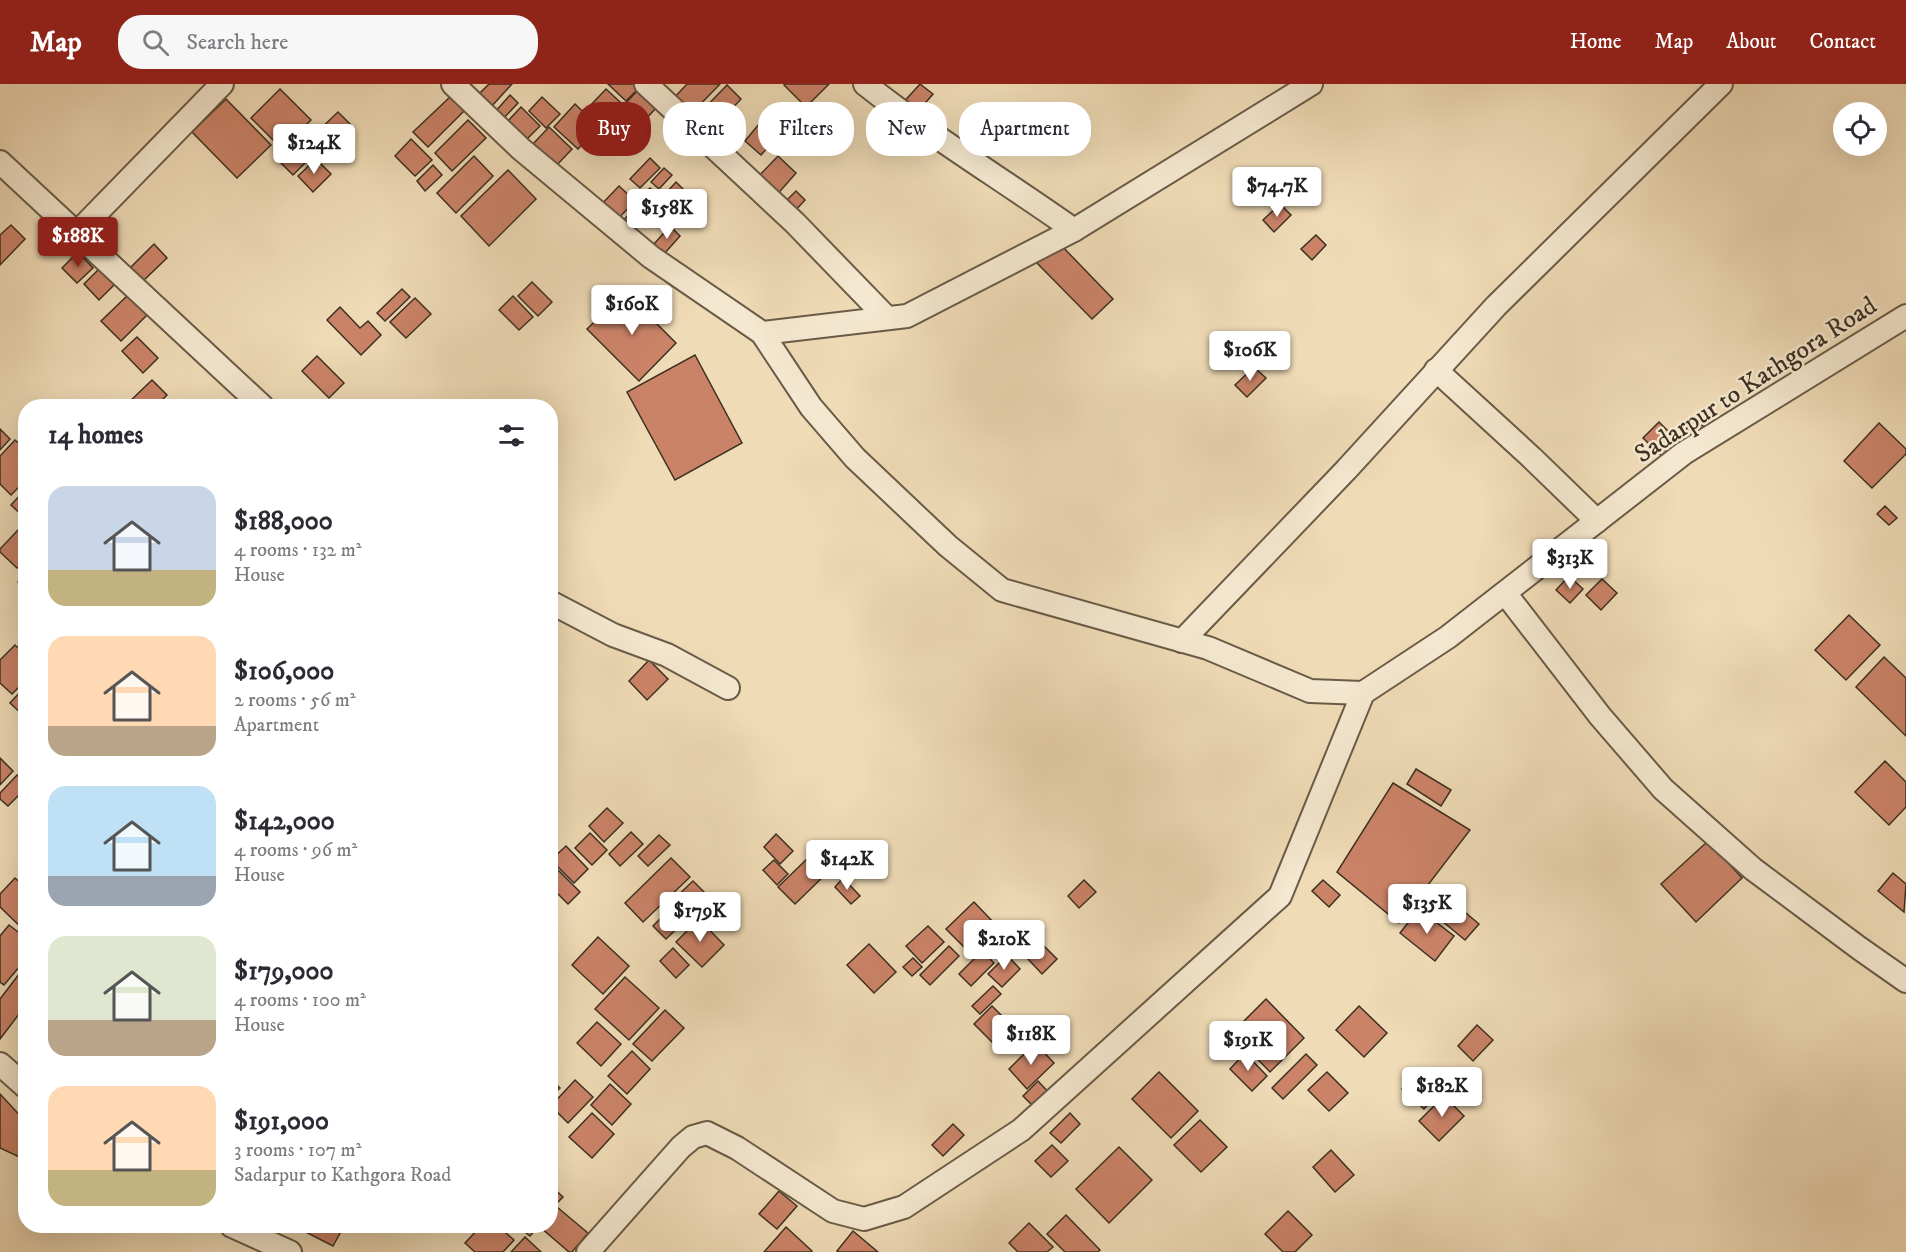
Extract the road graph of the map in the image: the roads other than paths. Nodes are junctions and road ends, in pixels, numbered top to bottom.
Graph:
1 (222, 84) edge
2 (453, 84) edge
3 (646, 84) edge
4 (865, 84) edge
5 (1311, 84) edge
6 (1721, 84) edge
7 (0, 162) edge
8 (1074, 230) junction
9 (76, 234) junction
10 (1906, 316) edge
11 (887, 318) junction
12 (762, 333) junction
13 (1436, 370) junction
14 (254, 399) edge
15 (1597, 521) junction
16 (1505, 592) junction
17 (558, 606) edge
18 (1182, 641) junction
19 (728, 688) dead end
20 (1363, 693) junction
21 (1906, 981) edge
22 (0, 1064) edge
23 (18, 1080) edge
24 (248, 1233) edge
25 (290, 1252) edge
26 (588, 1252) edge

1 - 9 street
2 - 12 street
3 - 11 street
4 - 8 street
5 - 8 street
6 - 13 street
7 - 9 street
8 - 11 street
9 - 14 street
10 - 15 street, Sadarpur to Kathgora Road
11 - 12 street
12 - 18 street
13 - 15 street
13 - 18 street
15 - 16 street, Sadarpur to Kathgora Road
16 - 20 street, Sadarpur to Kathgora Road
16 - 21 street
17 - 19 street
18 - 20 street
20 - 26 street
22 - 23 street
24 - 25 street

